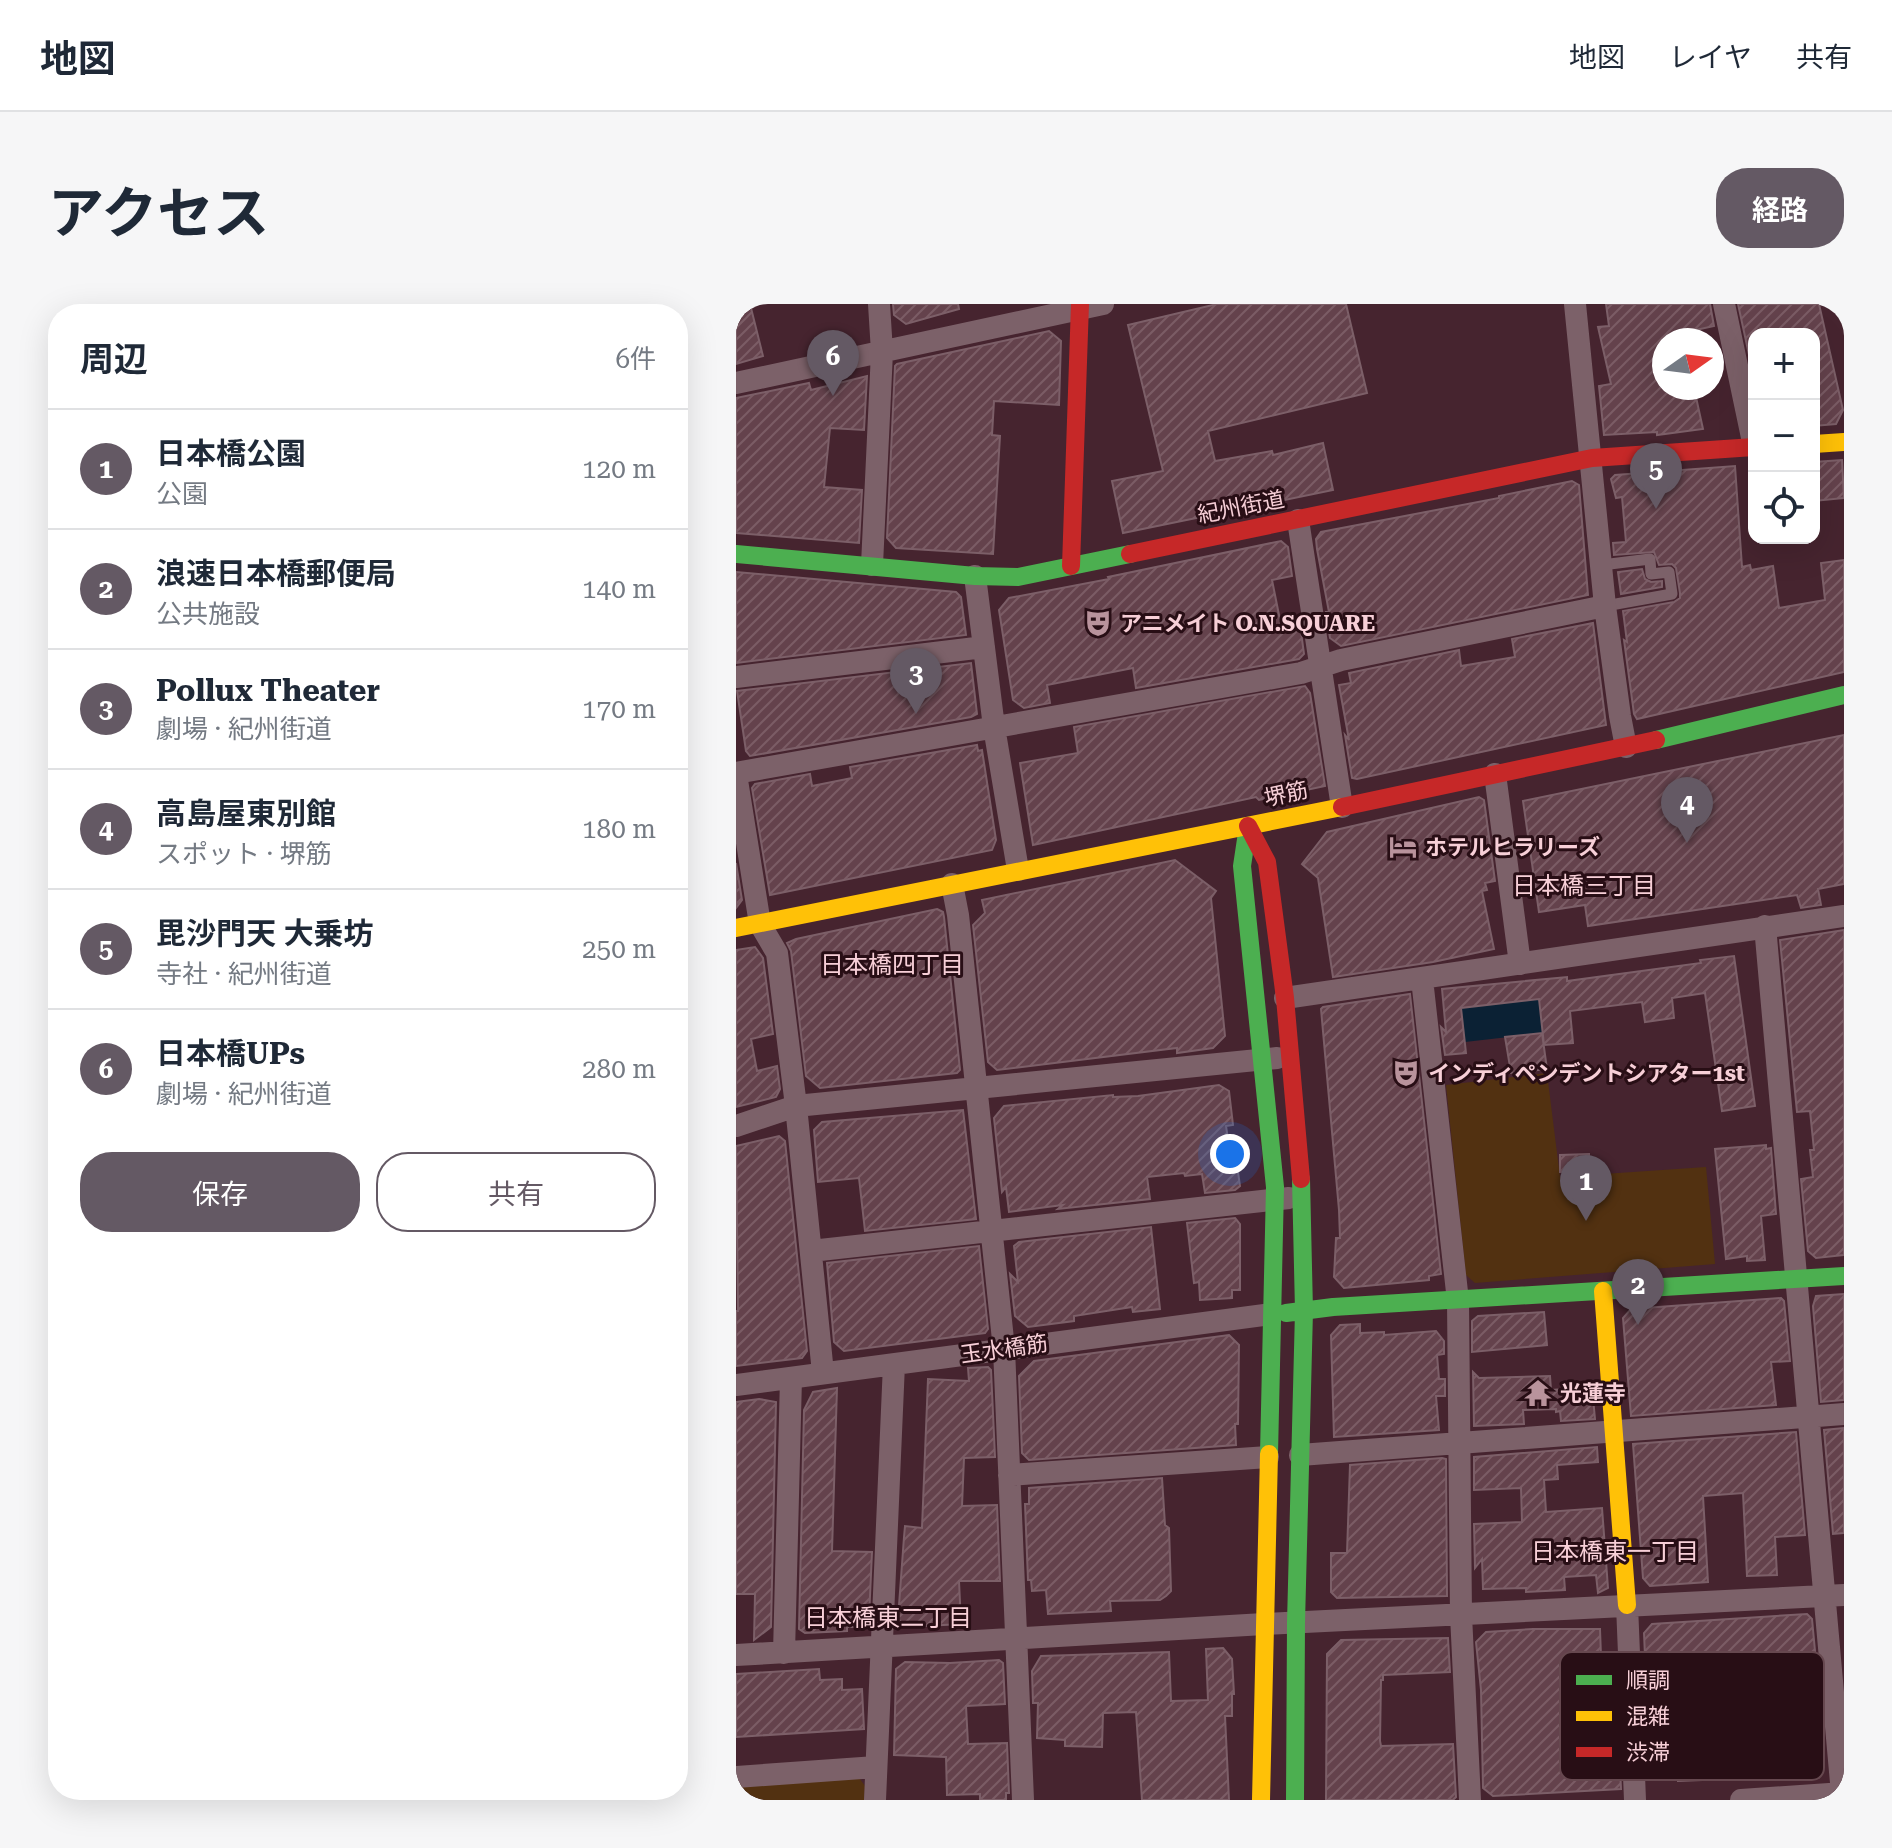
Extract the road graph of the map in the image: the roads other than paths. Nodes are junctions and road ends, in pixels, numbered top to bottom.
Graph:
1 (879, 304) edge
2 (1103, 304) edge
3 (1575, 304) edge
4 (1724, 304) edge
5 (1080, 307) edge
6 (882, 352) junction
7 (736, 383) edge
8 (1748, 418) edge
9 (1844, 442) edge
10 (1820, 444) edge
11 (1748, 447) edge
12 (1592, 458) junction
13 (1298, 520) junction
14 (736, 554) edge
15 (872, 565) junction
16 (1602, 565) junction
17 (1071, 566) junction
18 (975, 576) junction
19 (1605, 606) junction
20 (984, 647) junction
21 (1321, 666) junction
22 (736, 677) edge
23 (1844, 695) edge
24 (994, 727) junction
25 (1626, 747) junction
26 (736, 774) edge
27 (1495, 774) junction
28 (1342, 807) junction
29 (1248, 826) junction
30 (1018, 870) junction
31 (952, 884) junction
32 (1844, 916) edge
33 (760, 924) junction
34 (1765, 926) junction
35 (736, 928) edge
36 (1520, 964) junction
37 (1422, 979) junction
38 (1285, 998) junction
39 (1290, 1056) junction
40 (1263, 1060) junction
41 (976, 1090) junction
42 (796, 1106) junction
43 (736, 1126) edge
44 (1302, 1196) junction
45 (1275, 1200) junction
46 (992, 1232) junction
47 (811, 1251) junction
48 (1844, 1276) edge
49 (1796, 1280) junction
50 (1603, 1291) junction
51 (1458, 1301) junction
52 (1304, 1311) junction
53 (1272, 1314) junction
54 (1004, 1349) junction
55 (894, 1364) junction
56 (823, 1373) junction
57 (791, 1378) junction
58 (736, 1385) edge
59 (1844, 1414) edge
60 (1809, 1417) junction
61 (1614, 1430) junction
62 (1461, 1441) junction
63 (1300, 1455) junction
64 (1268, 1457) junction
65 (1009, 1475) junction
66 (1834, 1595) edge
67 (1627, 1605) junction
68 (1461, 1615) junction
69 (1296, 1623) junction
70 (1264, 1624) junction
71 (1016, 1640) junction
72 (880, 1648) junction
73 (1629, 1652) edge
74 (784, 1653) junction
75 (736, 1655) edge
76 (876, 1767) junction
77 (736, 1777) edge
78 (1634, 1780) edge
79 (1843, 1794) edge
80 (875, 1800) edge
81 (1023, 1800) edge
82 (1261, 1800) edge
83 (1295, 1800) edge
84 (1470, 1800) edge
85 (1635, 1800) edge
86 (1741, 1800) edge

1 - 6 street
2 - 5 street
3 - 12 street
4 - 8 street
5 - 6 street
5 - 17 street
6 - 7 street
6 - 15 street
9 - 10 street
11 - 12 street, 紀州街道
12 - 13 street, 紀州街道
12 - 16 street
13 - 17 street, 紀州街道
13 - 21 street
14 - 15 street, 紀州街道
15 - 18 street, 紀州街道
16 - 19 street
16 - 19 lane
17 - 18 street, 紀州街道
18 - 20 street
19 - 21 street
19 - 25 street
20 - 22 street
20 - 24 street
21 - 24 street
21 - 28 street
23 - 25 street, 堺筋
24 - 26 street
24 - 30 street
25 - 27 street, 堺筋
26 - 33 street
27 - 28 street, 堺筋
27 - 36 street
28 - 29 street, 堺筋
29 - 30 street, 堺筋
29 - 38 street
29 - 40 street
30 - 31 street, 堺筋
31 - 33 street, 堺筋
31 - 41 street
32 - 34 street
33 - 35 street, 堺筋
33 - 42 street
34 - 36 street
34 - 49 street
36 - 37 street
37 - 38 street
37 - 51 street
38 - 39 street
39 - 40 street
39 - 44 street
40 - 41 street
40 - 45 street
41 - 42 street
41 - 46 street
42 - 43 street
42 - 47 street
44 - 45 street
44 - 52 street
45 - 46 street
45 - 53 street
46 - 47 street
46 - 54 street
47 - 56 street
48 - 49 street
49 - 50 street
49 - 60 street
50 - 51 street
50 - 61 street
51 - 52 street
51 - 62 street
52 - 53 street
52 - 63 street
53 - 54 street, 玉水橋筋
53 - 64 street
54 - 55 street, 玉水橋筋
54 - 65 street
55 - 56 street, 玉水橋筋
55 - 72 street
56 - 57 street, 玉水橋筋
57 - 58 street, 玉水橋筋
57 - 74 street
59 - 60 street
60 - 61 street
60 - 66 street
61 - 62 street
61 - 67 street
62 - 63 street
62 - 68 street
63 - 69 street
64 - 65 street
64 - 70 street
65 - 71 street
66 - 67 street
66 - 79 street
67 - 68 street
67 - 73 street
68 - 69 street
68 - 84 street
69 - 70 street
69 - 83 street
70 - 71 street
70 - 82 street
71 - 72 street
71 - 81 street
72 - 74 street
72 - 76 street
74 - 75 street
76 - 77 street
76 - 80 street
78 - 85 street
79 - 86 street

